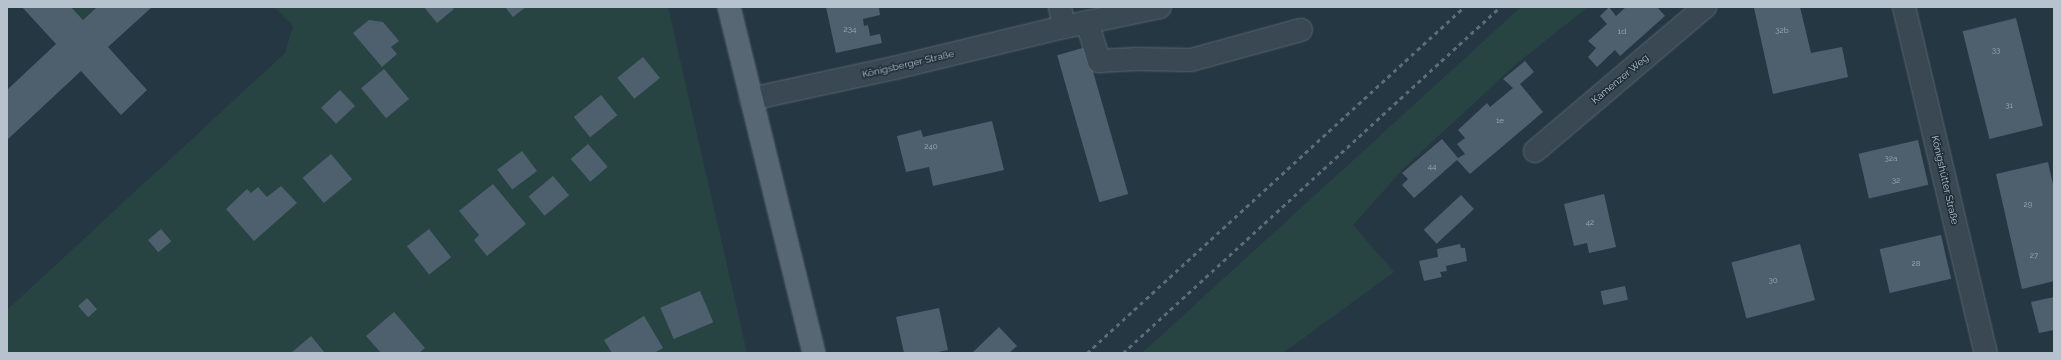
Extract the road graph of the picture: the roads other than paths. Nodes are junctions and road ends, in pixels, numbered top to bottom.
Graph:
1 (729, 7) edge
2 (1160, 7) edge
3 (1705, 7) edge
4 (1904, 7) edge
5 (1062, 17) edge
6 (1087, 22) junction
7 (1301, 30) dead end
8 (751, 99) junction
9 (1535, 151) dead end
10 (814, 353) edge
11 (1986, 353) edge

1 - 8 main road
2 - 6 street, Königsberger Straße
3 - 9 street, Kamenzer Weg
4 - 11 street, Königshütter Straße
5 - 6 street, Königsberger Straße
5 - 8 street, Königsberger Straße
6 - 7 street
8 - 10 main road

